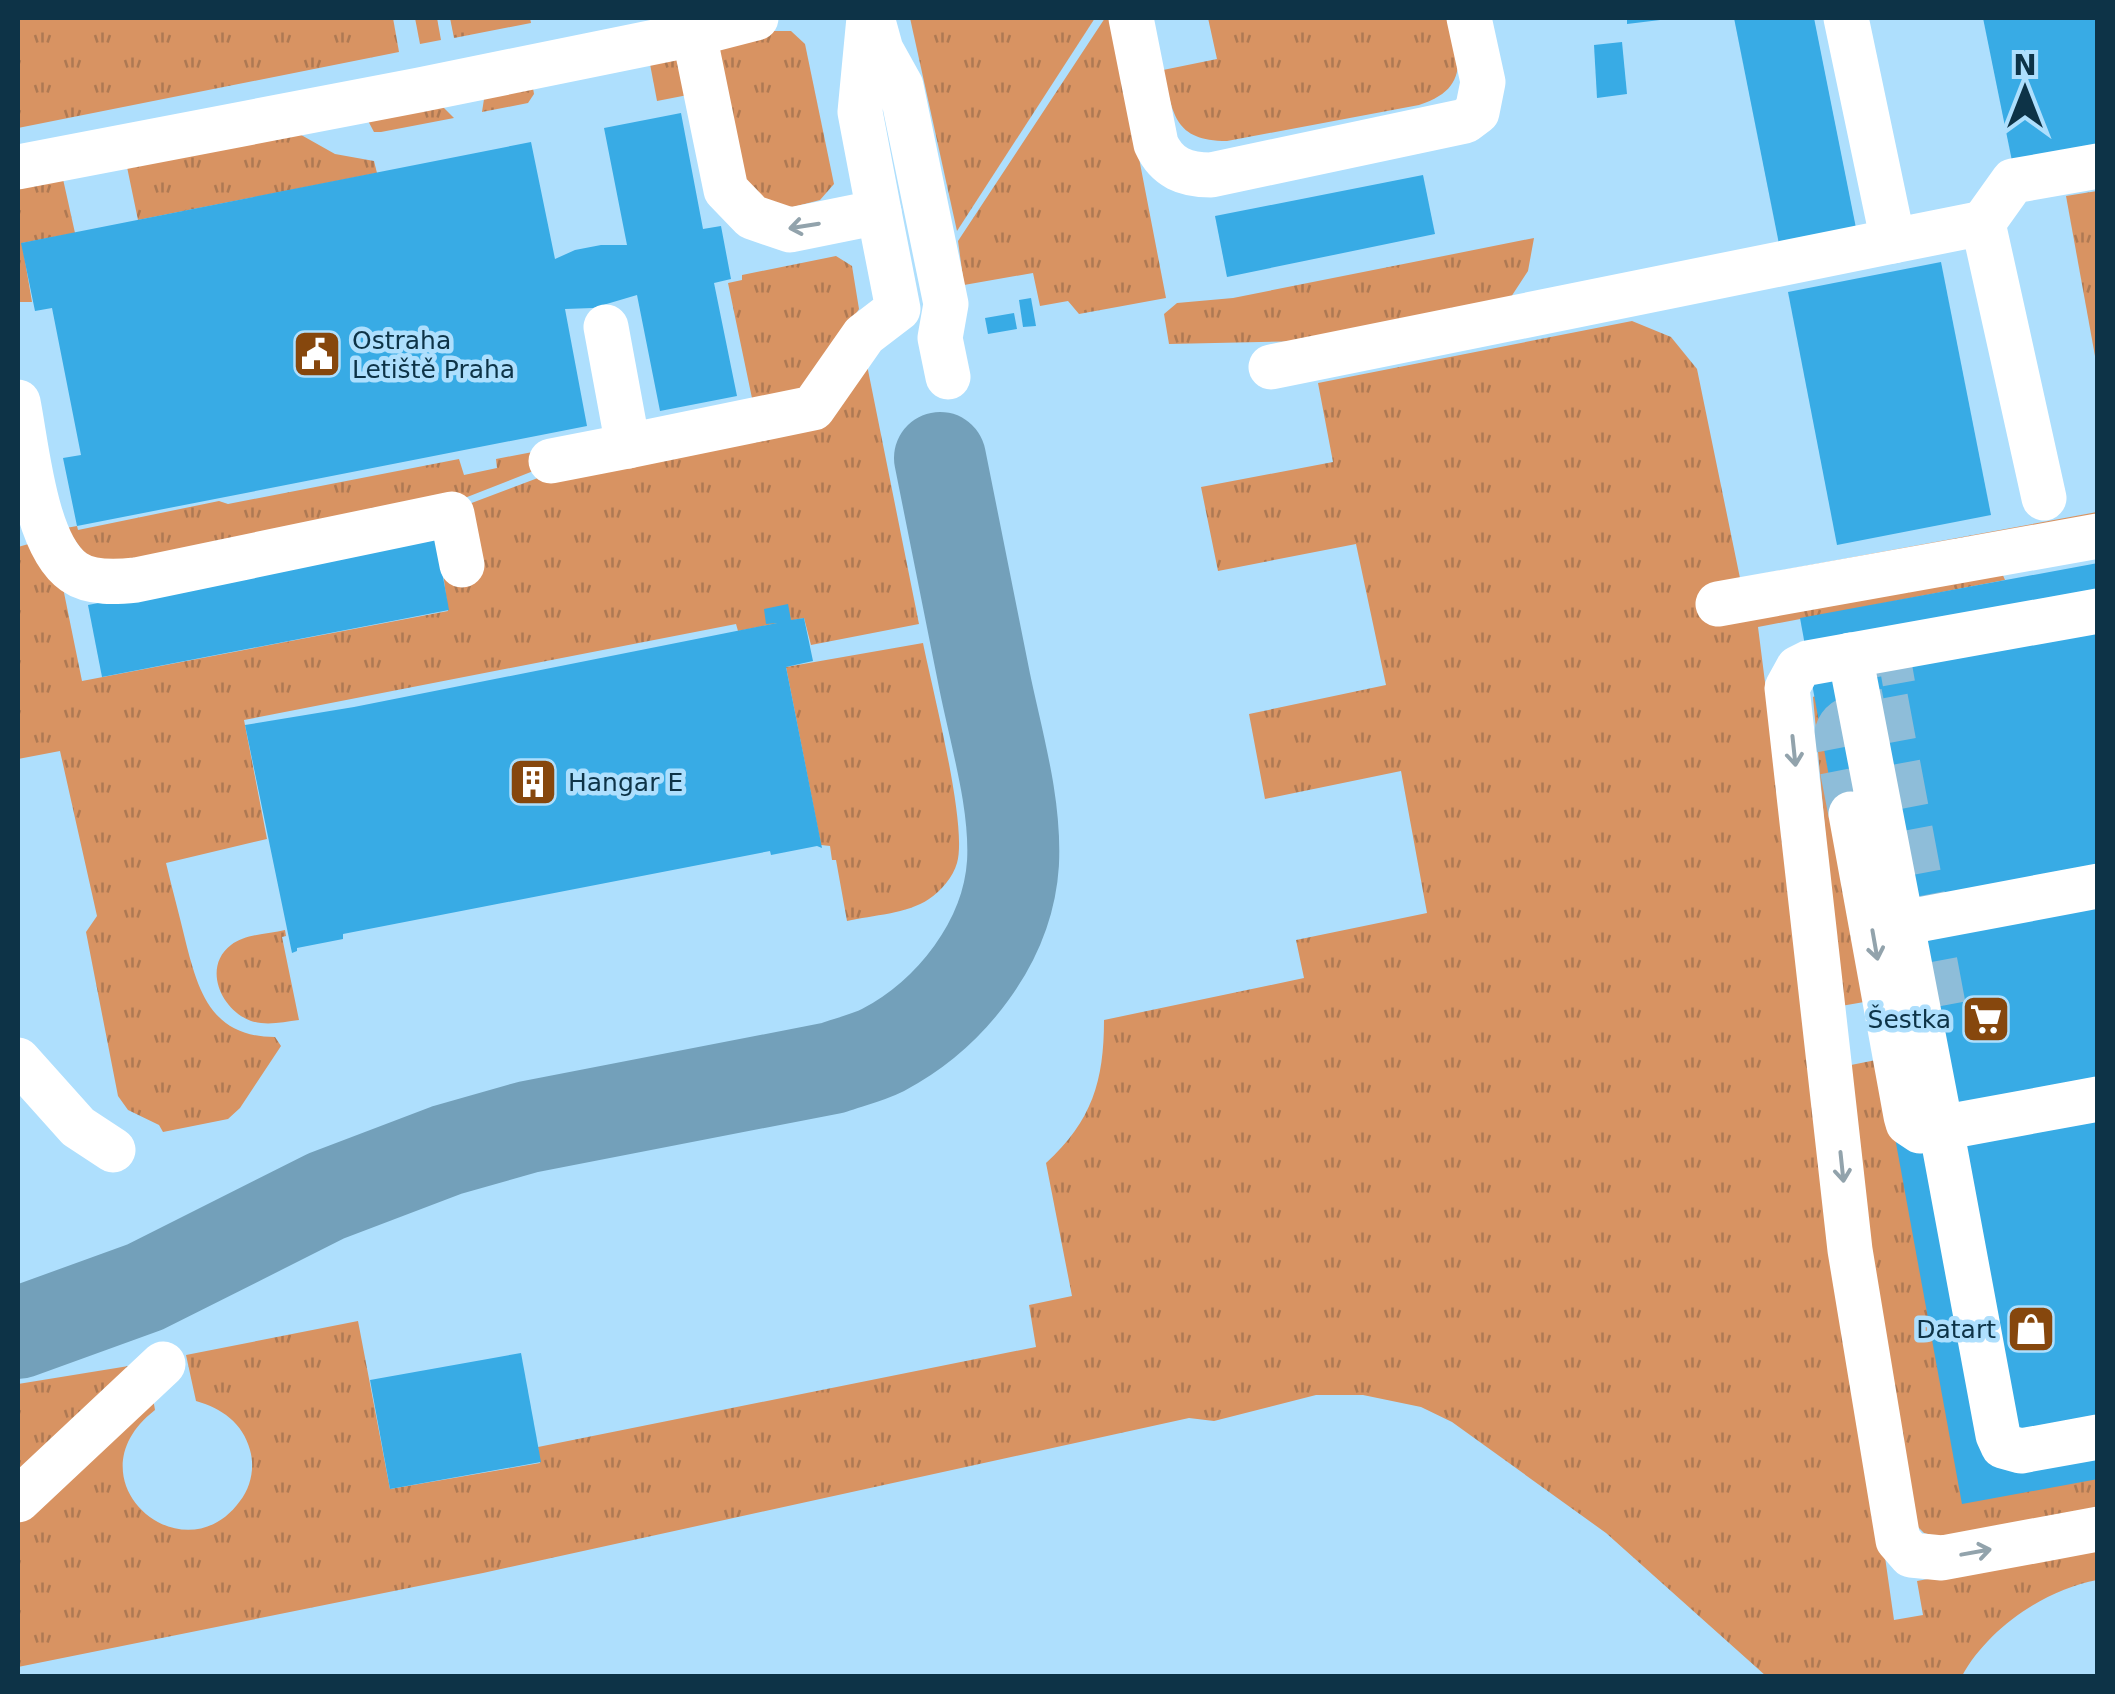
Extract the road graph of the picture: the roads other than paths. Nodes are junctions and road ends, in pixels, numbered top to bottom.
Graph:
1 (756, 18) edge
2 (1131, 18) edge
3 (1469, 18) edge
4 (1846, 18) edge
5 (874, 28) edge
6 (694, 34) junction
7 (2098, 166) edge
8 (18, 167) edge
9 (878, 212) junction
10 (1984, 223) junction
11 (1893, 241) junction
12 (606, 328) dead end
13 (944, 358) dead end
14 (1271, 367) dead end
15 (18, 402) edge
16 (628, 446) junction
17 (551, 461) dead end
18 (2044, 498) dead end
19 (2098, 536) edge
20 (462, 565) dead end
21 (1718, 604) dead end
22 (2098, 611) edge
23 (1829, 659) junction
24 (1852, 814) tunnel mouth
25 (2098, 886) edge
26 (1902, 923) junction
27 (1877, 1037) tunnel mouth
28 (1829, 1045) junction
29 (18, 1060) edge
30 (2098, 1099) edge
31 (1942, 1128) junction
32 (114, 1150) dead end
33 (163, 1364) dead end
34 (2098, 1437) edge
35 (18, 1500) edge
36 (2098, 1530) edge

1 - 6 lane
2 - 3 lane
4 - 11 lane
5 - 9 lane
5 - 13 lane
6 - 8 lane
9 -> 6 lane
7 - 10 lane
9 - 16 lane
10 - 11 lane
10 - 18 lane
11 - 14 lane
12 - 16 lane
15 - 20 lane
16 - 17 lane
19 - 21 lane
22 - 23 lane
23 - 26 lane
23 -> 28 lane
24 -> 31 lane
25 - 26 lane
26 - 31 lane
27 - 28 lane
28 -> 36 lane
29 - 32 lane
30 - 31 lane
31 - 34 lane
33 - 35 lane

